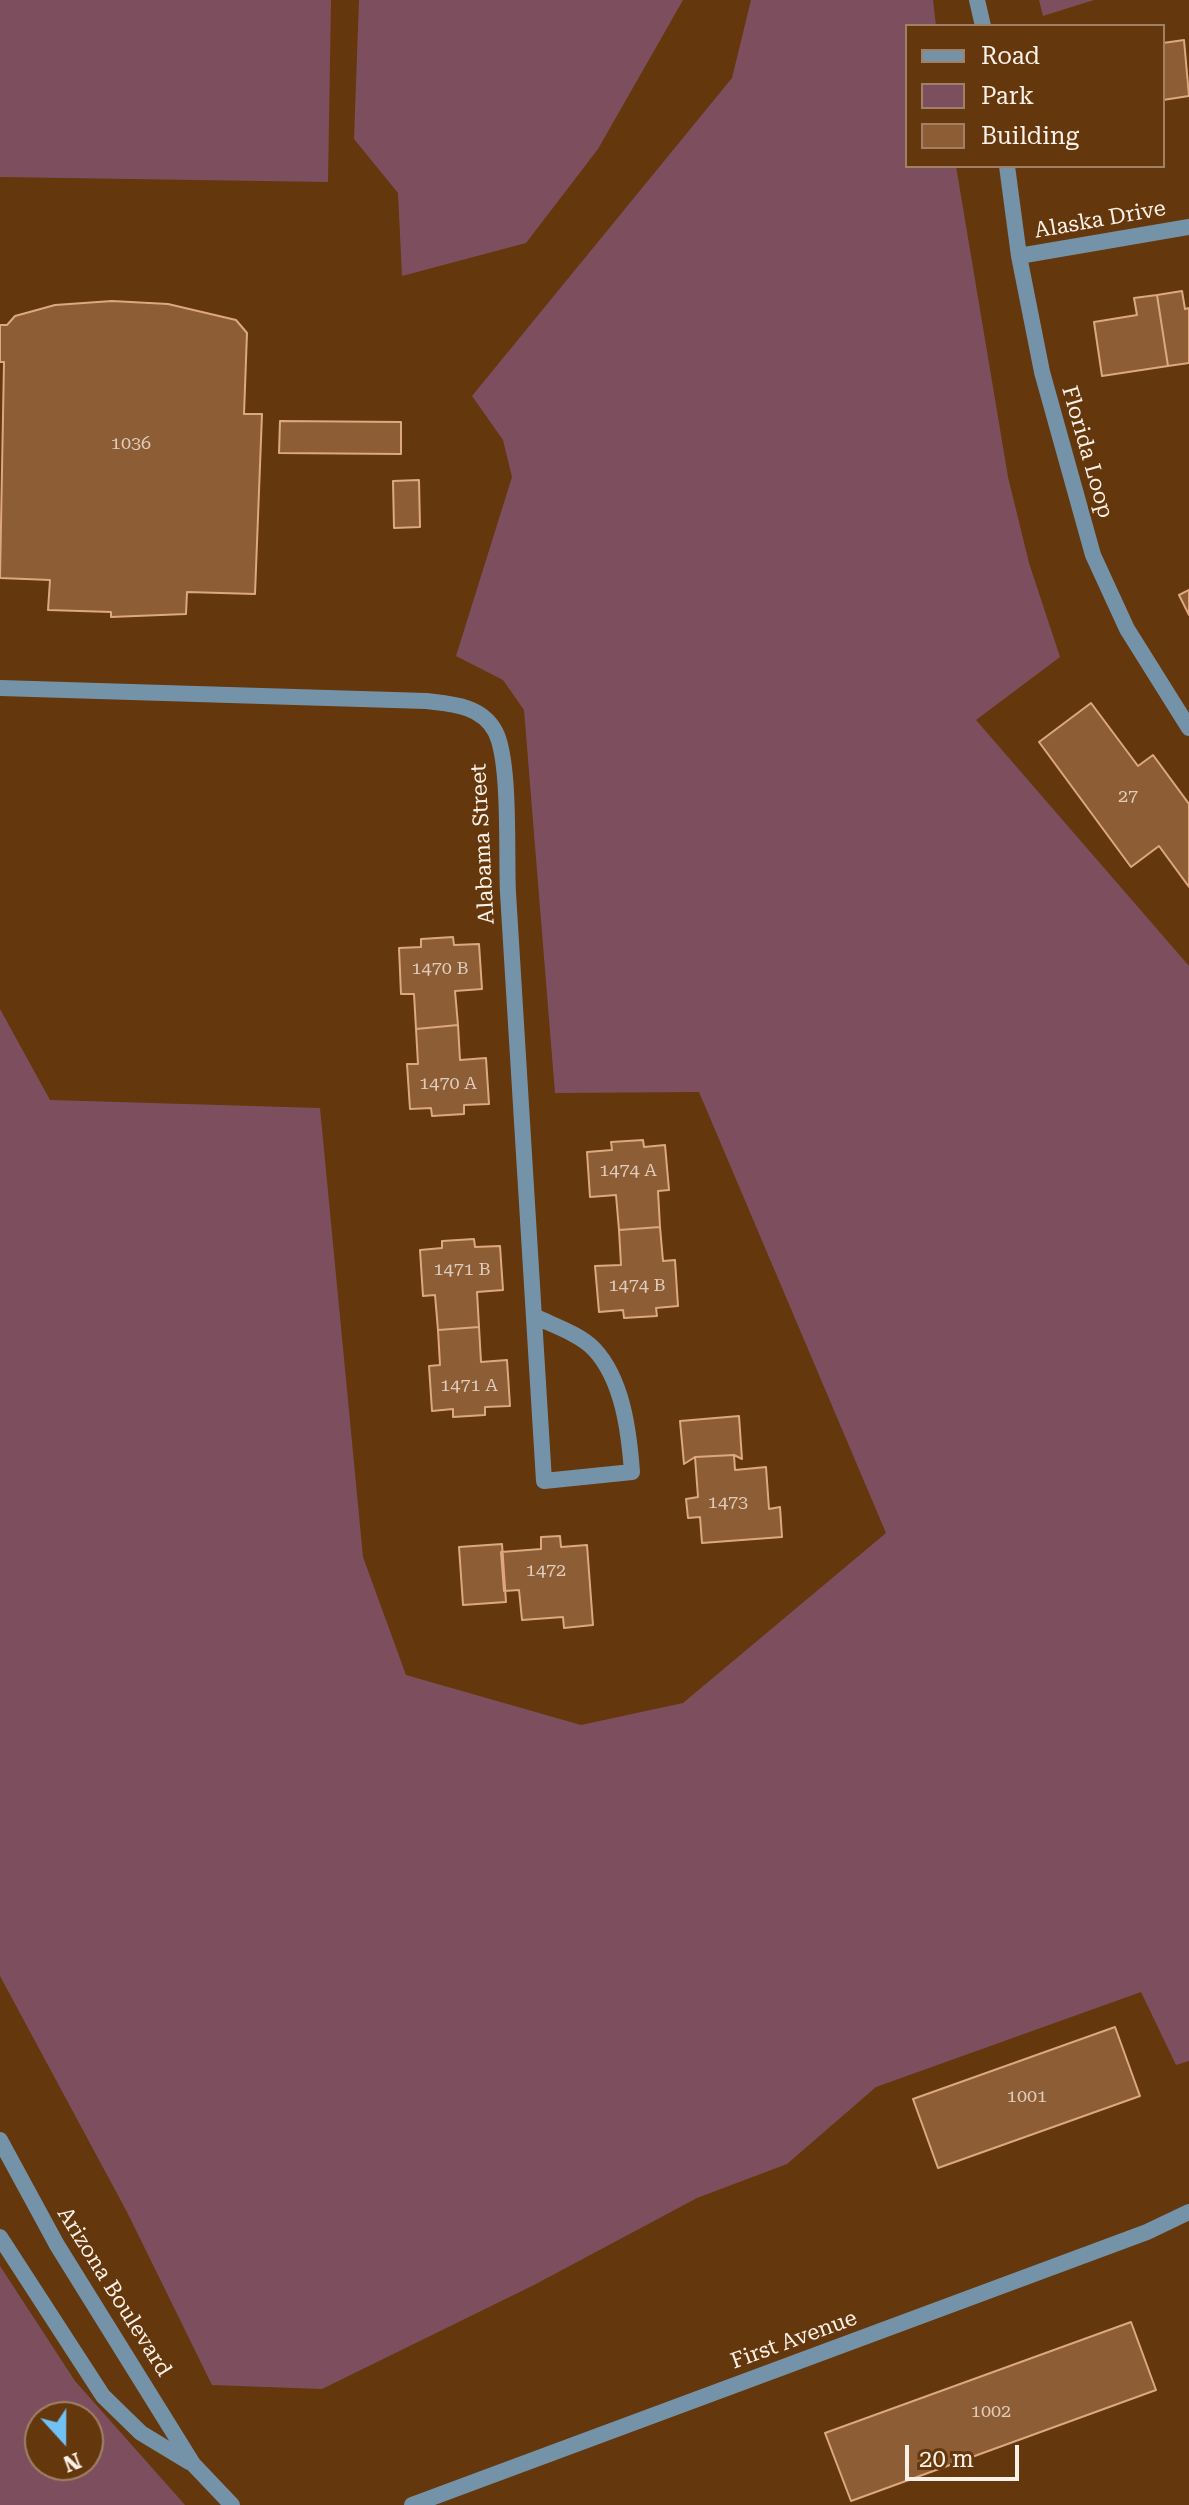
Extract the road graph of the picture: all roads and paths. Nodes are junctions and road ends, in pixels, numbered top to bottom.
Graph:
1 (977, 0) edge
2 (983, 24) edge
3 (1007, 168) edge
4 (1189, 227) edge
5 (1019, 256) junction
6 (0, 688) edge
7 (1189, 728) edge
8 (534, 1316) junction
9 (0, 2140) edge
10 (1189, 2212) edge
11 (0, 2237) edge
12 (193, 2464) junction
13 (232, 2505) edge
14 (412, 2505) edge

1 - 2 street
3 - 5 street, Florida Loop
4 - 5 street, Alaska Drive
5 - 7 street, Florida Loop
6 - 8 street, Alabama Street
8 - 8 street, Alabama Street
9 - 12 street, Arizona Boulevard
10 - 14 street, First Avenue
11 - 12 street, Arizona Boulevard
12 - 13 street, Arizona Boulevard

